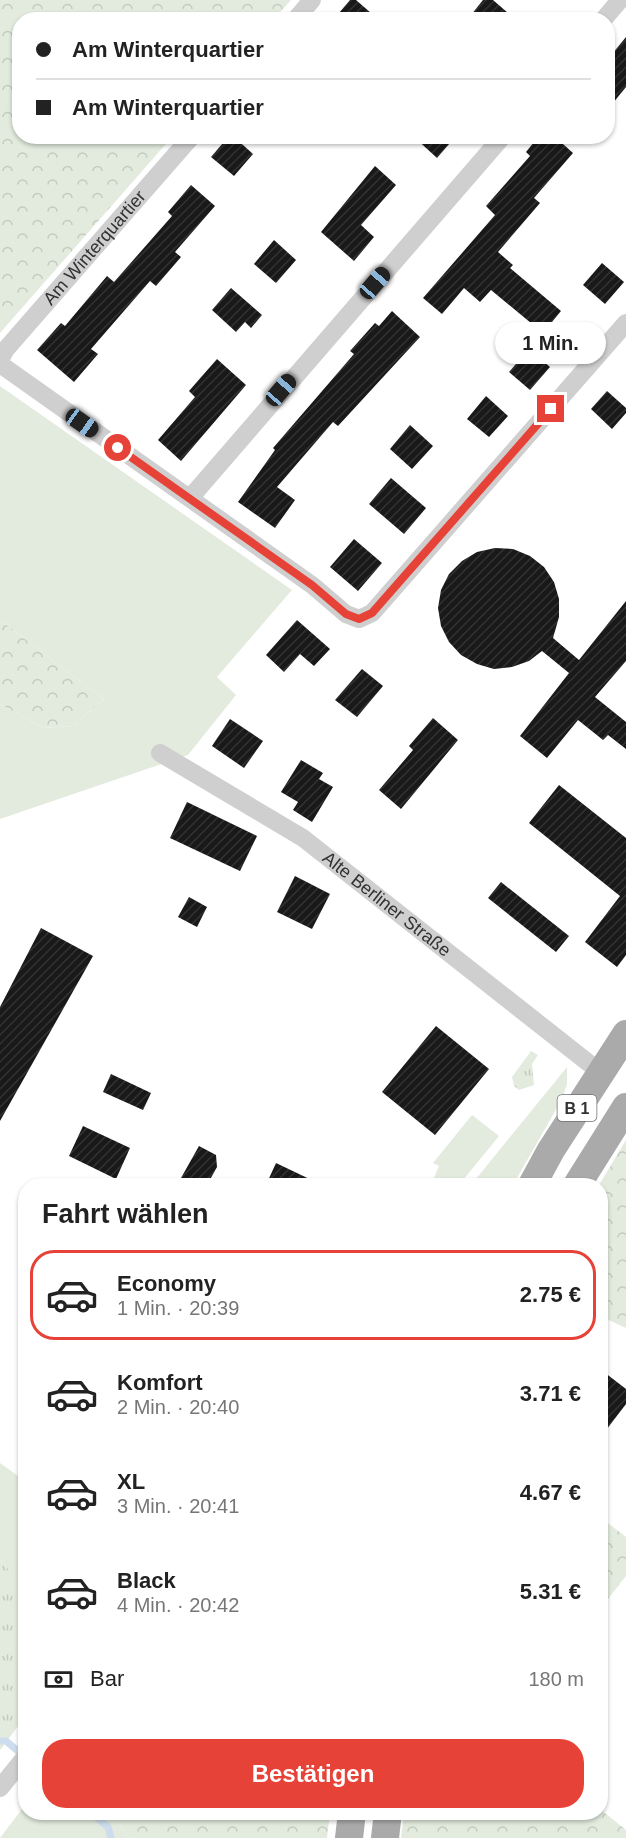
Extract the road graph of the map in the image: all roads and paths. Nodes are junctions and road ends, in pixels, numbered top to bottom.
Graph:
1 (312, 0) edge
2 (620, 0) edge
3 (302, 12) edge
4 (610, 12) edge
5 (185, 144) edge
6 (495, 144) edge
7 (626, 323) edge
8 (0, 362) edge
9 (189, 498) junction
10 (160, 753) dead end
11 (626, 1034) edge
12 (600, 1072) junction
13 (626, 1107) edge
14 (536, 1178) edge
15 (581, 1178) edge
16 (18, 1766) edge
17 (2, 1786) edge
18 (351, 1820) edge
19 (387, 1820) edge
20 (349, 1838) edge
21 (385, 1838) edge

1 - 3 street
2 - 4 street
5 - 8 street, Am Winterquartier
6 - 9 street
7 - 9 street, Am Winterquartier
8 - 9 street, Am Winterquartier
10 - 12 street, Alte Berliner Straße
11 - 12 main road, B 1
12 - 14 main road, B 1
13 - 15 main road, B 1
16 - 17 street
18 - 20 main road
19 - 21 main road

